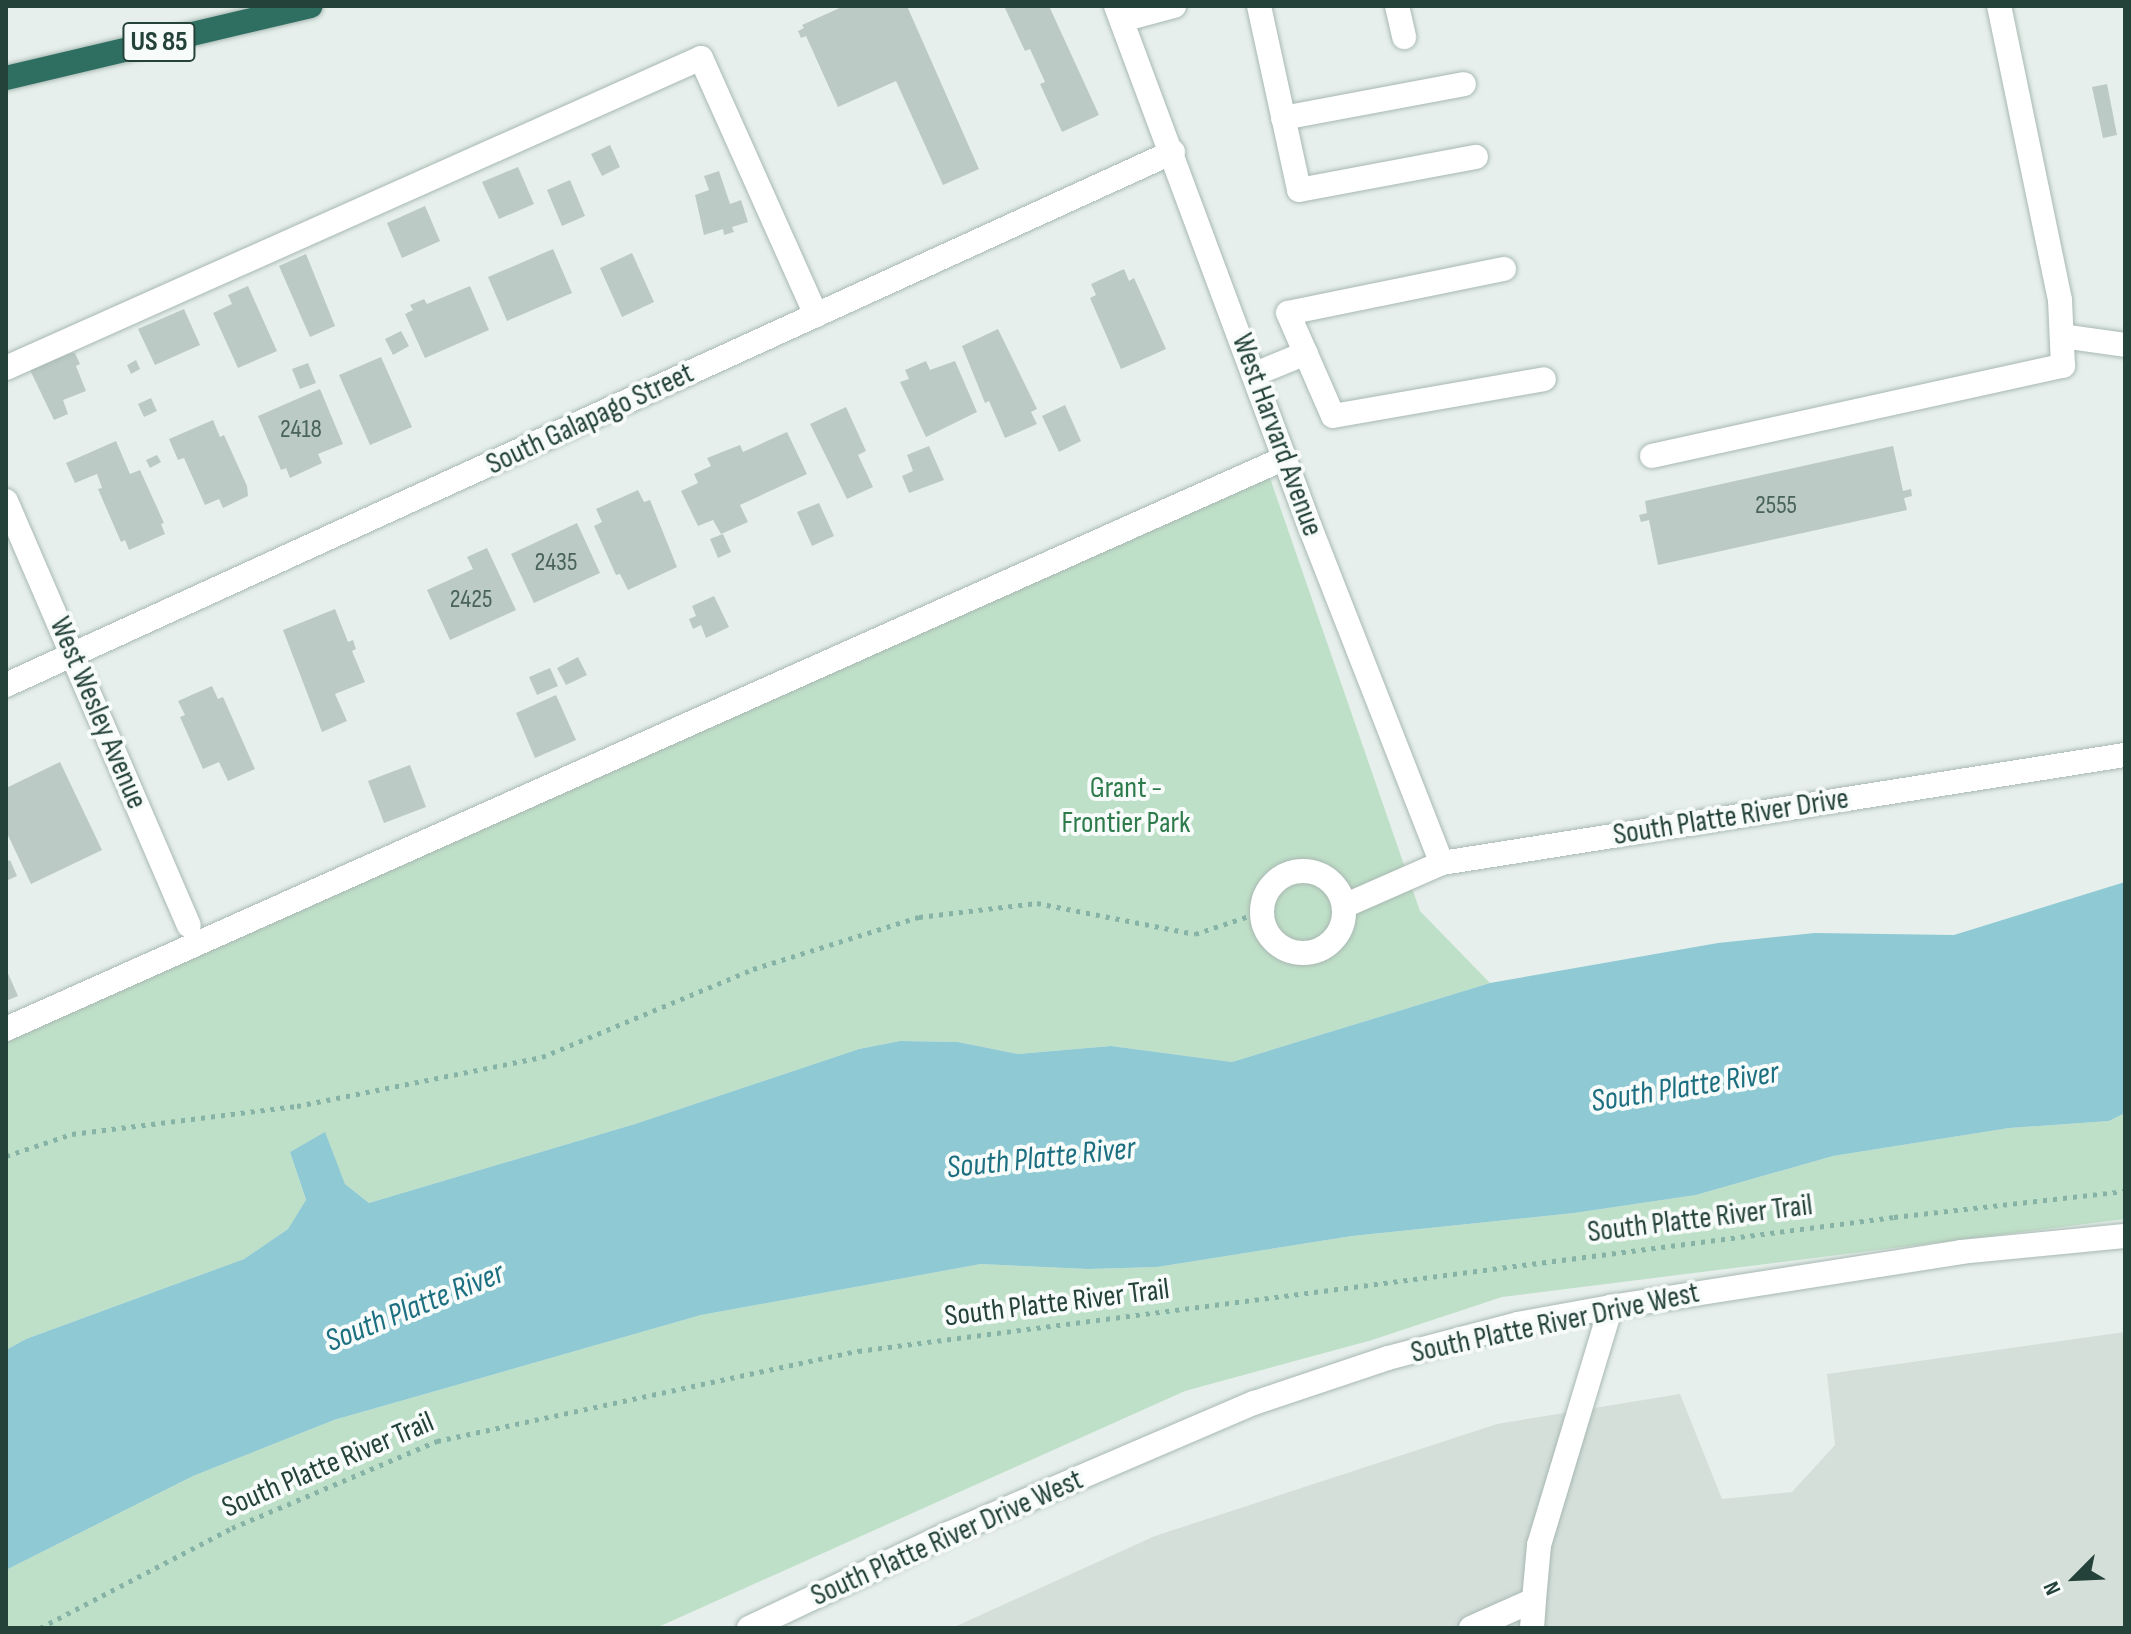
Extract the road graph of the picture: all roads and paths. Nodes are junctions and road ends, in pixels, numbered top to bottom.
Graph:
1 (311, 6) edge
2 (1174, 6) edge
3 (1259, 6) edge
4 (1397, 6) edge
5 (1999, 6) edge
6 (1119, 13) edge
7 (1404, 37) dead end
8 (6, 78) edge
9 (1464, 84) dead end
10 (1283, 118) junction
11 (1173, 152) junction
12 (1476, 157) dead end
13 (1504, 269) dead end
14 (816, 315) junction
15 (2062, 336) junction
16 (2125, 345) edge
17 (1306, 353) junction
18 (6, 368) edge
19 (1255, 374) junction
20 (1544, 379) dead end
21 (1652, 456) dead end
22 (1285, 458) junction
23 (6, 501) edge
24 (74, 655) junction
25 (6, 685) edge
26 (2125, 755) edge
27 (1442, 863) junction
28 (1344, 906) junction
29 (1261, 912) junction
30 (189, 925) dead end
31 (6, 1029) edge
32 (6, 1156) edge
33 (2125, 1191) edge
34 (2125, 1236) edge
35 (1611, 1307) junction
36 (1534, 1600) junction
37 (40, 1628) edge
38 (749, 1628) edge
39 (1471, 1628) edge
40 (1532, 1628) edge

1 - 8 highway, US 85
2 - 6 street
3 - 10 street
4 - 7 street
5 - 15 street
6 - 11 street, West Harvard Avenue
9 - 10 street
10 - 12 street
11 - 14 street, South Galapago Street
11 - 19 street, West Harvard Avenue
13 - 17 street
14 - 18 street
14 - 24 street, South Galapago Street
15 - 16 street
15 - 21 street
17 - 19 street
17 - 20 street
19 - 22 street, West Harvard Avenue
22 - 27 street, West Harvard Avenue
22 - 31 street
23 - 24 street, West Wesley Avenue
24 - 25 street, South Galapago Street
24 - 30 street, West Wesley Avenue
26 - 27 street, South Platte River Drive
27 - 28 street, South Platte River Drive
28 - 29 street
28 - 29 street
29 - 32 path
33 - 37 path, South Platte River Trail
34 - 35 street, South Platte River Drive West
35 - 36 street
35 - 38 street, South Platte River Drive West
36 - 39 street
36 - 40 street

